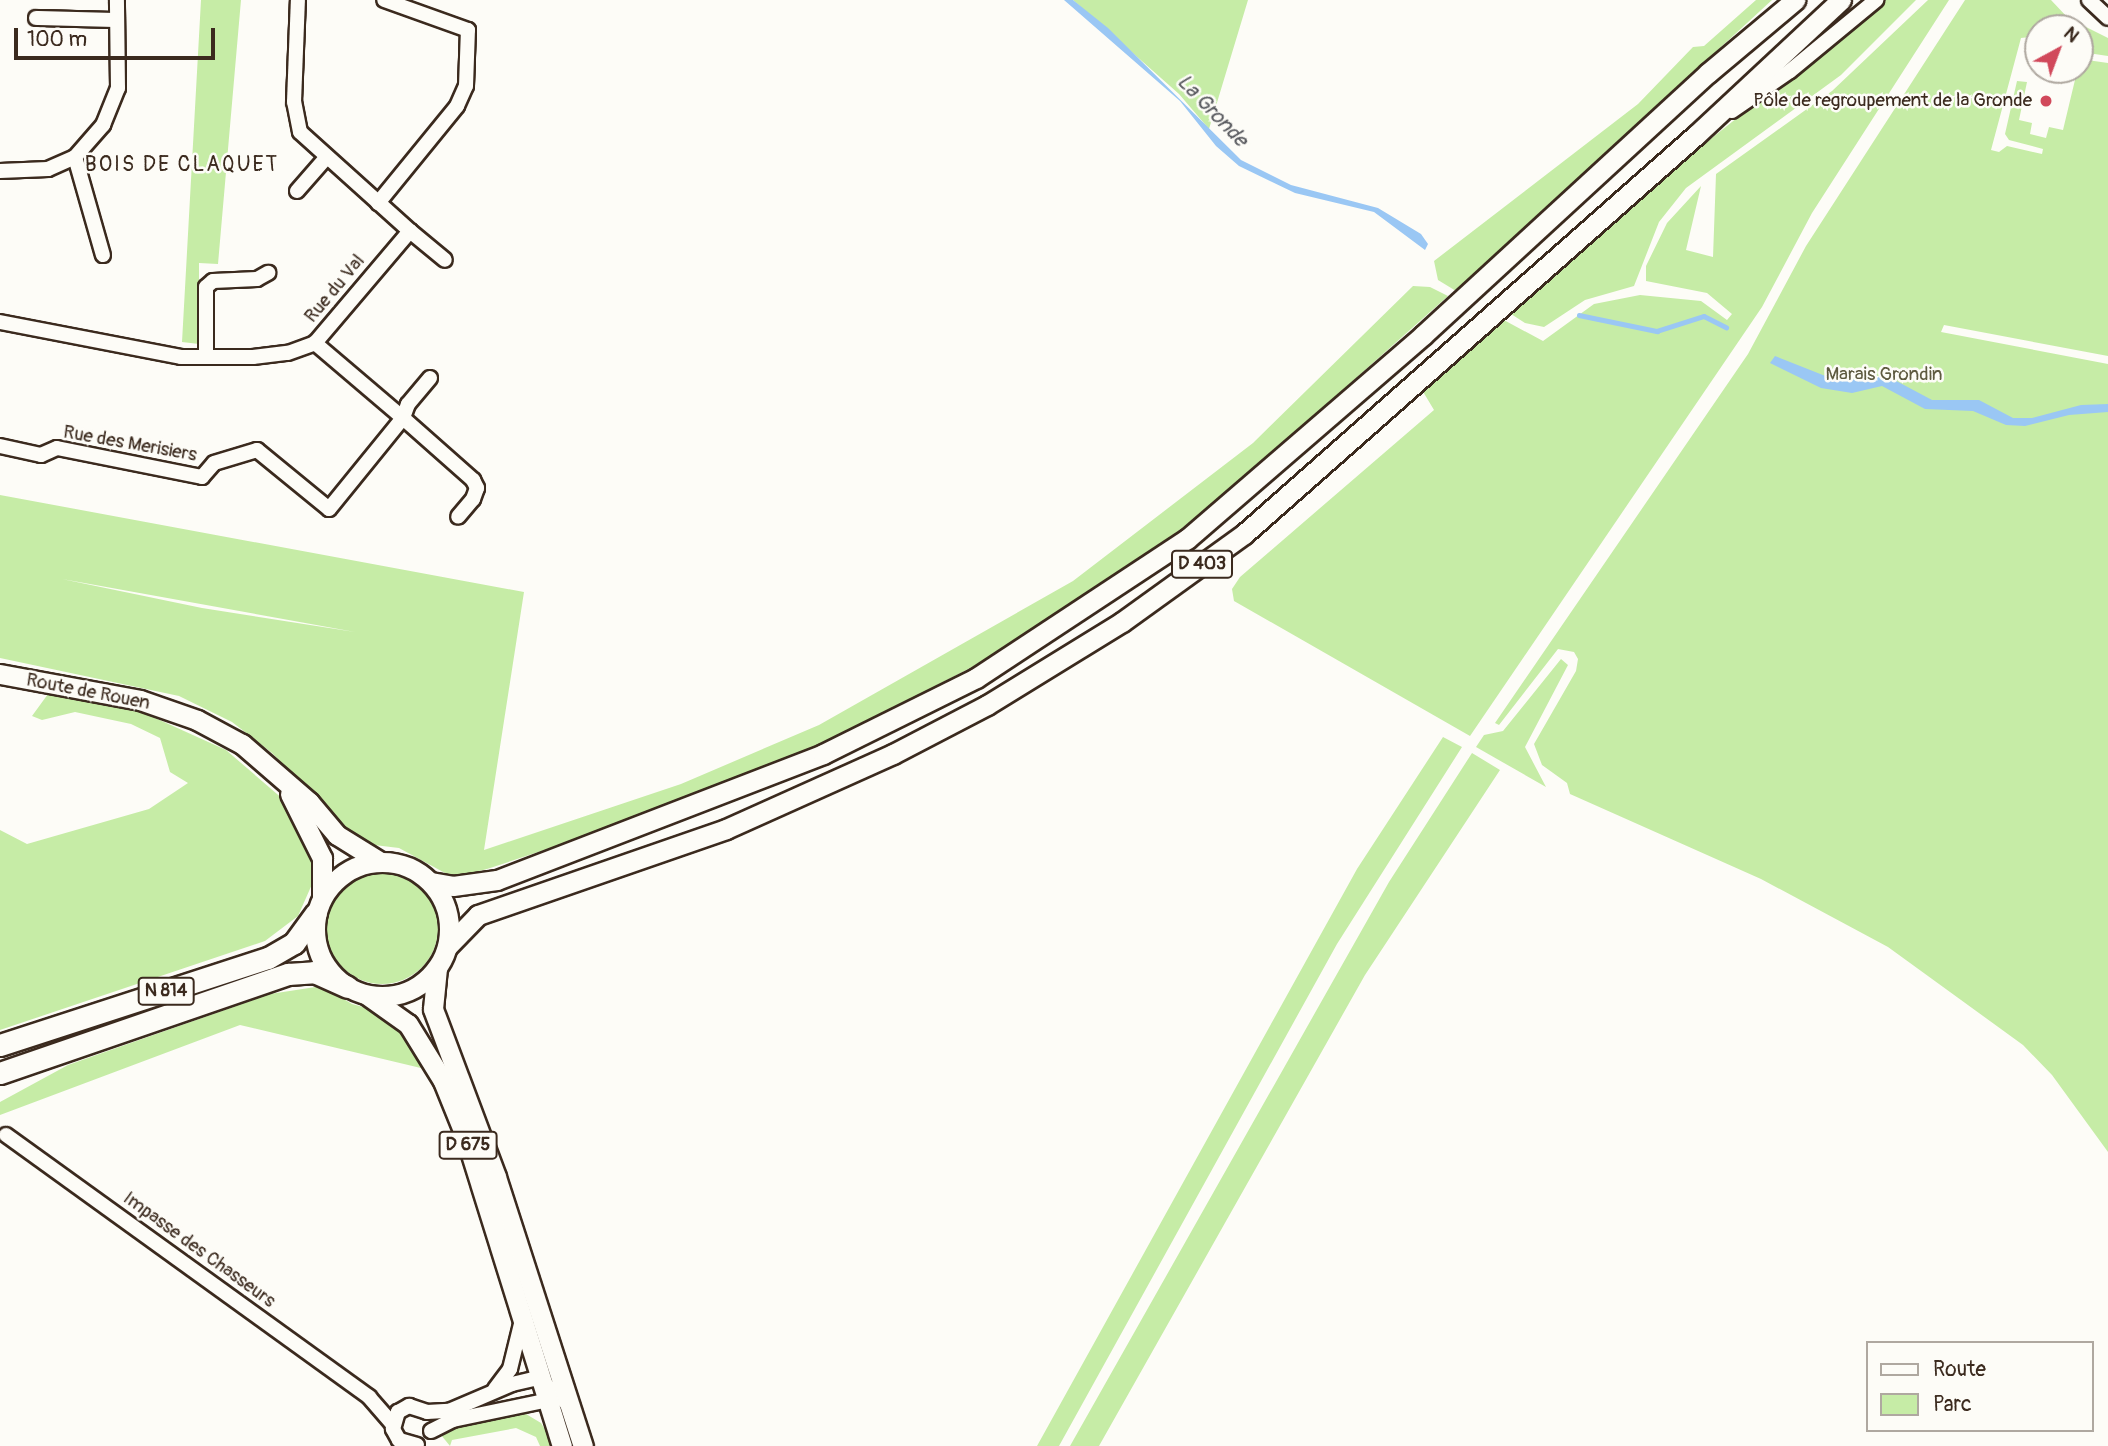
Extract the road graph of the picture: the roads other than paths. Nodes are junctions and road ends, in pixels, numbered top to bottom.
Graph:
1 (117, 0) edge
2 (298, 0) edge
3 (384, 0) edge
4 (1782, 0) edge
5 (1795, 0) edge
6 (1841, 0) edge
7 (1876, 0) edge
8 (2089, 0) edge
9 (36, 18) dead end
10 (2108, 18) edge
11 (117, 20) junction
12 (1709, 73) junction
13 (1696, 135) junction
14 (75, 157) junction
15 (325, 159) junction
16 (0, 172) edge
17 (297, 191) dead end
18 (378, 203) junction
19 (410, 230) junction
20 (103, 255) dead end
21 (445, 260) dead end
22 (268, 273) dead end
23 (0, 322) edge
24 (315, 343) junction
25 (206, 356) junction
26 (430, 379) dead end
27 (404, 418) junction
28 (0, 446) edge
29 (458, 517) dead end
30 (0, 674) edge
31 (281, 778) junction
32 (379, 861) junction
33 (431, 882) junction
34 (319, 907) junction
35 (448, 946) junction
36 (437, 968) junction
37 (357, 991) junction
38 (94, 1041) junction
39 (0, 1045) edge
40 (0, 1073) edge
41 (0, 1090) edge
42 (6, 1135) dead end
43 (521, 1324) junction
44 (548, 1383) junction
45 (487, 1395) junction
46 (369, 1397) junction
47 (403, 1408) junction
48 (427, 1412) junction
49 (392, 1423) junction
50 (431, 1431) junction
51 (398, 1443) edge
52 (416, 1445) edge
53 (562, 1446) edge
54 (583, 1446) edge

1 - 11 street
2 - 15 street
3 - 18 street
4 - 12 main road
5 - 12 main road, D 403
6 - 13 main road, D 403
7 - 13 street
8 - 10 street
9 - 11 street
11 - 14 street
12 - 33 main road, D 403
13 - 35 main road, D 403
14 - 16 street
14 - 20 street
15 - 17 street
15 - 18 street
18 - 19 street
19 - 21 street
19 - 24 street, Rue du Val
22 - 25 street
23 - 25 street, Rue du Val
24 - 25 street, Rue du Val
24 - 27 street
26 - 27 street
27 - 28 street, Rue des Merisiers
27 - 29 street
30 - 31 main road, Route de Rouen
31 - 32 main road, Route de Rouen
31 - 34 main road, Route de Rouen
32 - 33 main road
32 - 34 main road
33 - 35 main road
34 - 37 main road
34 - 39 highway, N 814
35 - 36 main road
36 - 37 main road
36 - 44 main road, D 675
37 - 38 highway, N 814
37 - 43 main road, D 675
38 - 40 highway, N 814
38 - 41 highway
42 - 46 street, Impasse des Chasseurs
43 - 44 main road, D 675
43 - 45 street
44 - 45 street
44 - 50 street
44 - 53 main road, D 675
44 - 54 main road, D 675
45 - 48 street
46 - 47 street, Impasse des Chasseurs
46 - 49 street, Impasse des Chasseurs
47 - 48 street
47 - 49 street
48 - 50 street
49 - 51 street
50 - 52 street
51 - 52 street

